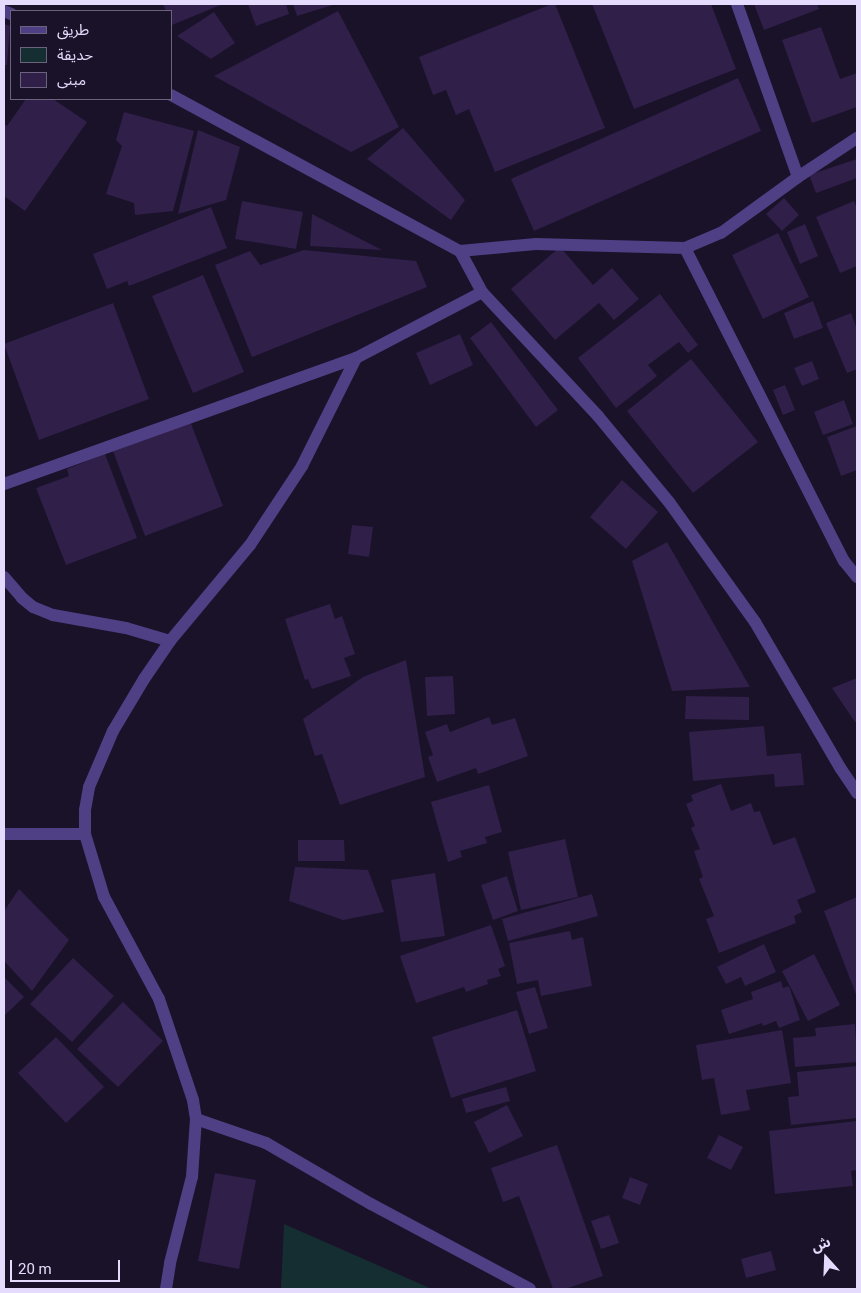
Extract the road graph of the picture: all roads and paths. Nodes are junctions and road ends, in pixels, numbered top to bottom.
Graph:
1 (736, 4) edge
2 (172, 96) edge
3 (857, 138) edge
4 (798, 177) junction
5 (685, 248) junction
6 (460, 251) junction
7 (482, 292) junction
8 (356, 358) junction
9 (4, 484) edge
10 (4, 577) edge
11 (857, 577) edge
12 (170, 641) junction
13 (857, 793) edge
14 (4, 834) edge
15 (85, 834) junction
16 (196, 1119) junction
17 (166, 1289) edge
18 (530, 1289) edge

1 - 4 street
2 - 6 street
3 - 4 street
4 - 5 street
5 - 6 street
5 - 11 street
6 - 7 street
7 - 8 street
7 - 13 street
8 - 9 street
8 - 12 street
10 - 12 street
12 - 15 street
14 - 15 street
15 - 16 street
16 - 17 street
16 - 18 street

